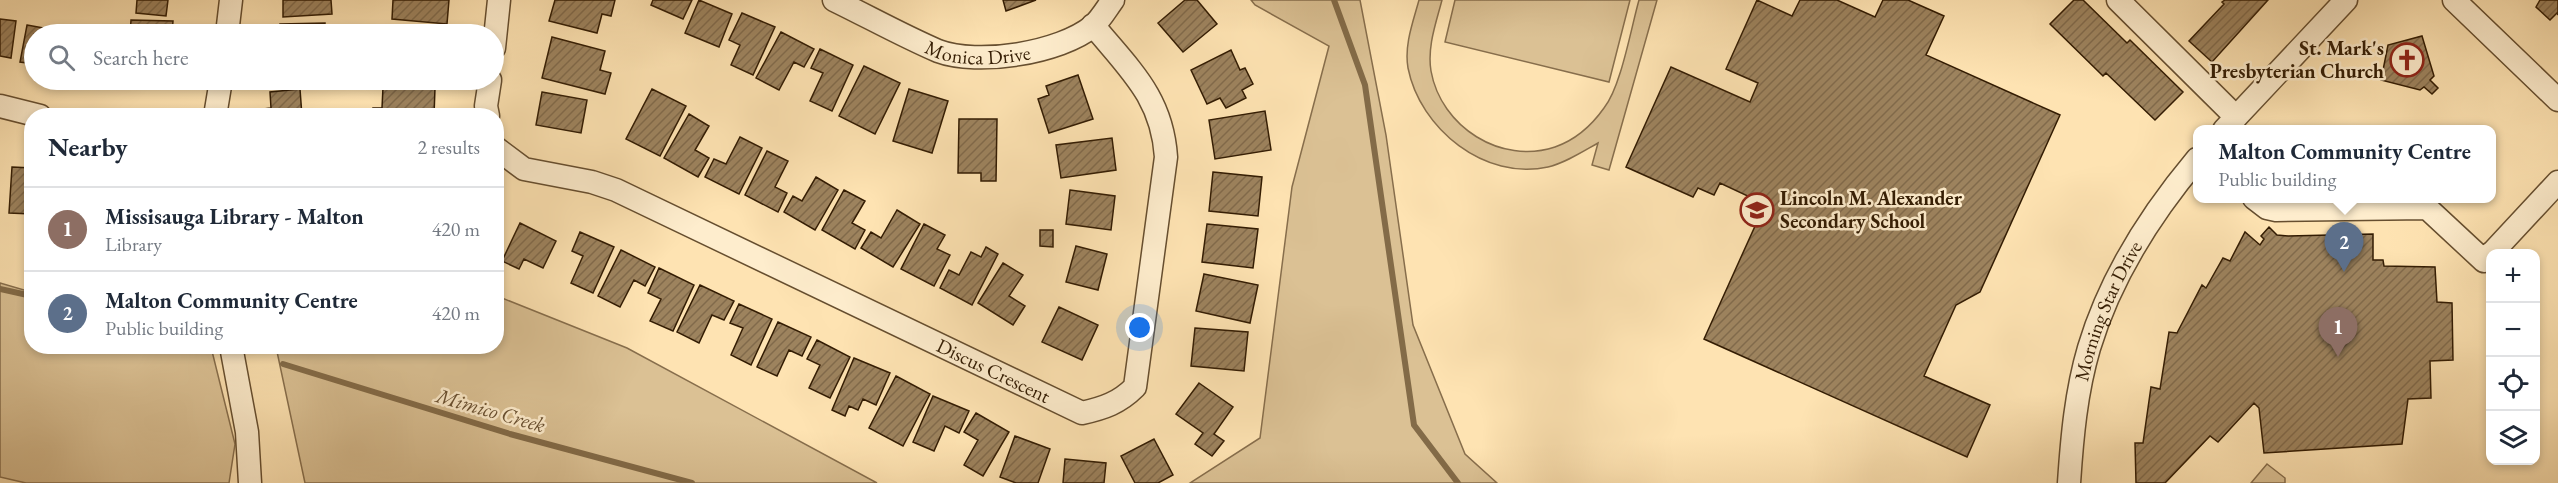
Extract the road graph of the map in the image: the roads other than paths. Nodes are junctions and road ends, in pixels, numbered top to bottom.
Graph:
1 (231, 0) edge
2 (500, 0) edge
3 (834, 0) edge
4 (1113, 0) edge
5 (2118, 0) edge
6 (2346, 0) edge
7 (2454, 0) edge
8 (227, 24) edge
9 (497, 24) edge
10 (1094, 26) junction
11 (219, 90) edge
12 (489, 90) edge
13 (2558, 100) edge
14 (0, 106) edge
15 (216, 108) edge
16 (488, 108) edge
17 (24, 112) edge
18 (2230, 123) edge
19 (504, 154) edge
20 (2193, 164) edge
21 (2558, 182) edge
22 (2260, 203) edge
23 (2496, 249) edge
24 (2486, 259) edge
25 (232, 354) edge
26 (250, 483) edge
27 (2069, 483) edge

1 - 8 street
2 - 9 street
3 - 10 street, Monica Drive
4 - 10 street, Monica Drive
5 - 18 street
6 - 18 street
7 - 13 street
10 - 19 street, Discus Crescent
11 - 15 street
12 - 16 street
14 - 17 street
20 - 27 street, Morning Star Drive
21 - 23 street
22 - 24 street
25 - 26 street

